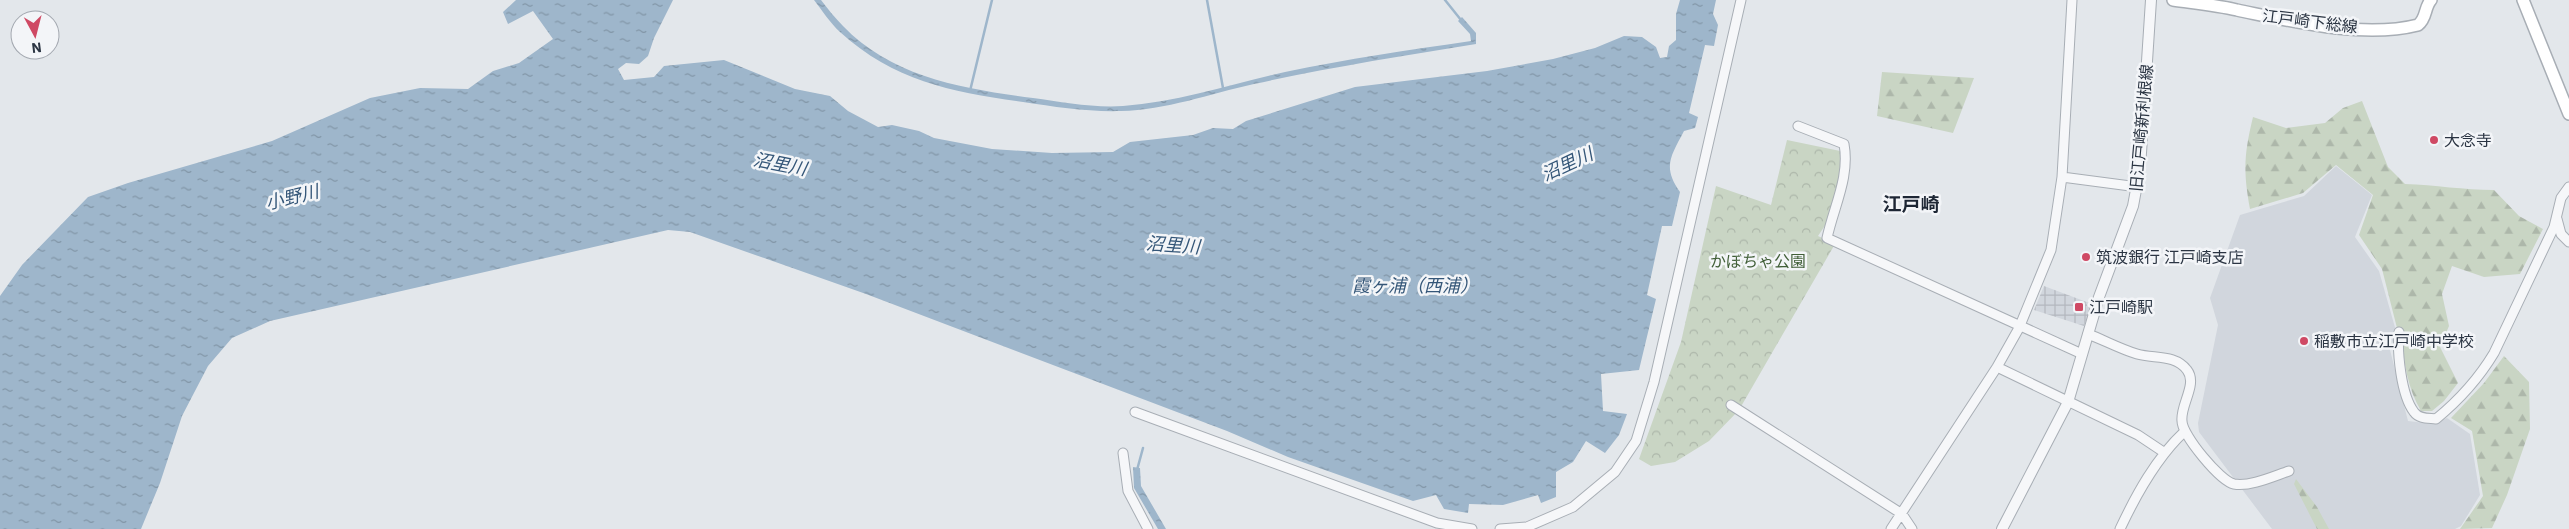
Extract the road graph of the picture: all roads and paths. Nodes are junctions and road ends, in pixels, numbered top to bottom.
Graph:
1 (1741, 0) edge
2 (2072, 0) edge
3 (2151, 0) edge
4 (2173, 0) edge
5 (2431, 0) edge
6 (2523, 0) edge
7 (2210, 3) edge
8 (2569, 114) edge
9 (1798, 126) dead end
10 (2062, 177) junction
11 (2138, 187) junction
12 (2569, 187) edge
13 (2556, 215) junction
14 (2569, 242) edge
15 (2018, 328) junction
16 (2399, 332) dead end
17 (2088, 334) junction
18 (2082, 354) junction
19 (1997, 367) junction
20 (2068, 402) junction
21 (1731, 405) dead end
22 (1135, 412) dead end
23 (2184, 432) junction
24 (1123, 453) dead end
25 (2164, 453) junction
26 (2289, 471) dead end
27 (1902, 514) junction
28 (1528, 528) edge
29 (1148, 529) edge
30 (1472, 529) edge
31 (1500, 529) edge
32 (1891, 529) edge
33 (1912, 529) edge
34 (2002, 529) edge
35 (2120, 529) edge

1 - 28 street
2 - 10 street
3 - 11 street, 旧江戸崎新利根線
4 - 7 main road, 江戸崎下総線
5 - 7 main road, 江戸崎下総線
6 - 8 main road
9 - 15 street
10 - 11 street
10 - 15 street
11 - 17 street, 旧江戸崎新利根線
12 - 13 street
13 - 14 street
13 - 16 street
15 - 18 street
15 - 19 street
17 - 18 street, 旧江戸崎新利根線
17 - 23 street
18 - 20 street, 旧江戸崎新利根線
19 - 20 street
19 - 27 street
20 - 25 street
20 - 34 street, 旧江戸崎新利根線
21 - 27 street
22 - 30 street
23 - 25 street
23 - 26 street
24 - 29 street
25 - 35 street
27 - 32 street
27 - 33 street
28 - 31 street

